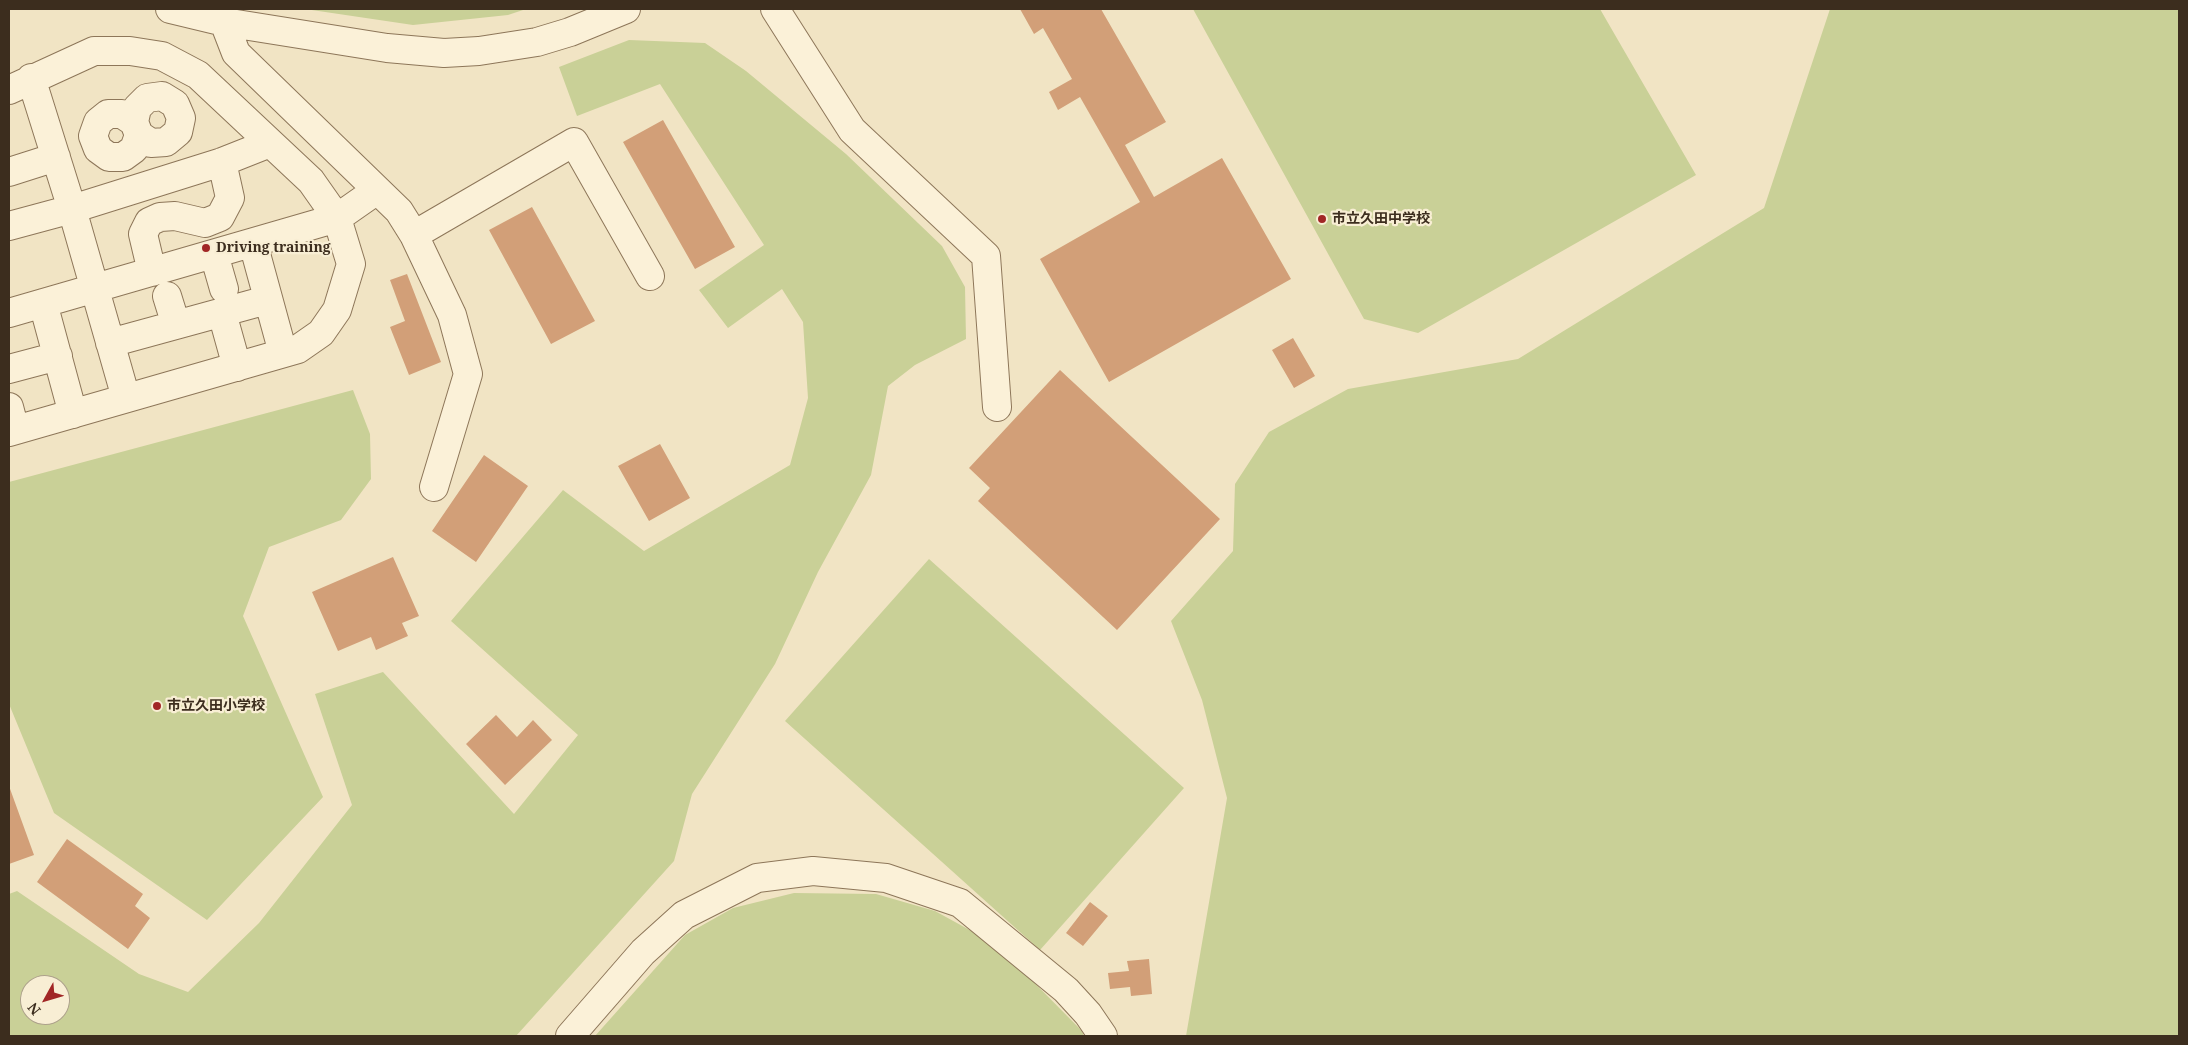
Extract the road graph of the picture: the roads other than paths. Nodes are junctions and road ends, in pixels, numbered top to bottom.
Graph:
1 (170, 9) edge
2 (626, 9) edge
3 (775, 9) edge
4 (224, 22) junction
5 (20, 84) edge
6 (94, 136) junction
7 (270, 143) junction
8 (55, 154) junction
9 (123, 157) junction
10 (222, 162) junction
11 (9, 172) edge
12 (377, 190) junction
13 (131, 191) junction
14 (72, 209) junction
15 (338, 218) junction
16 (9, 226) edge
17 (414, 236) junction
18 (253, 243) junction
19 (214, 254) junction
20 (152, 272) junction
21 (650, 276) dead end
22 (95, 288) junction
23 (167, 296) dead end
24 (268, 300) junction
25 (223, 301) junction
26 (43, 303) junction
27 (9, 313) edge
28 (176, 325) junction
29 (110, 343) junction
30 (283, 354) junction
31 (58, 356) junction
32 (237, 367) junction
33 (9, 369) edge
34 (126, 398) junction
35 (997, 408) dead end
36 (74, 414) junction
37 (11, 423) edge
38 (434, 487) dead end
39 (570, 1036) edge
40 (1103, 1036) edge

1 - 4 street
2 - 4 street
3 - 35 street
4 - 12 street
5 - 7 street
5 - 8 street
6 - 8 street
6 - 9 street
6 - 9 street
7 - 10 street
7 - 15 street
8 - 11 street
8 - 14 street
9 - 13 street
10 - 13 street
10 - 20 street
12 - 15 street
12 - 17 street
13 - 14 street
14 - 16 street
14 - 22 street
15 - 18 street
15 - 30 street
17 - 21 street
17 - 38 street
18 - 19 street
18 - 24 street
19 - 20 street
19 - 25 street
20 - 22 street
22 - 26 street
22 - 29 street
23 - 28 street
24 - 25 street
24 - 30 street
25 - 28 street
25 - 32 street
26 - 27 street
26 - 31 street
28 - 29 street
29 - 34 street
30 - 32 street
31 - 33 street
31 - 36 street
32 - 34 street
34 - 36 street
36 - 37 street
39 - 40 street

